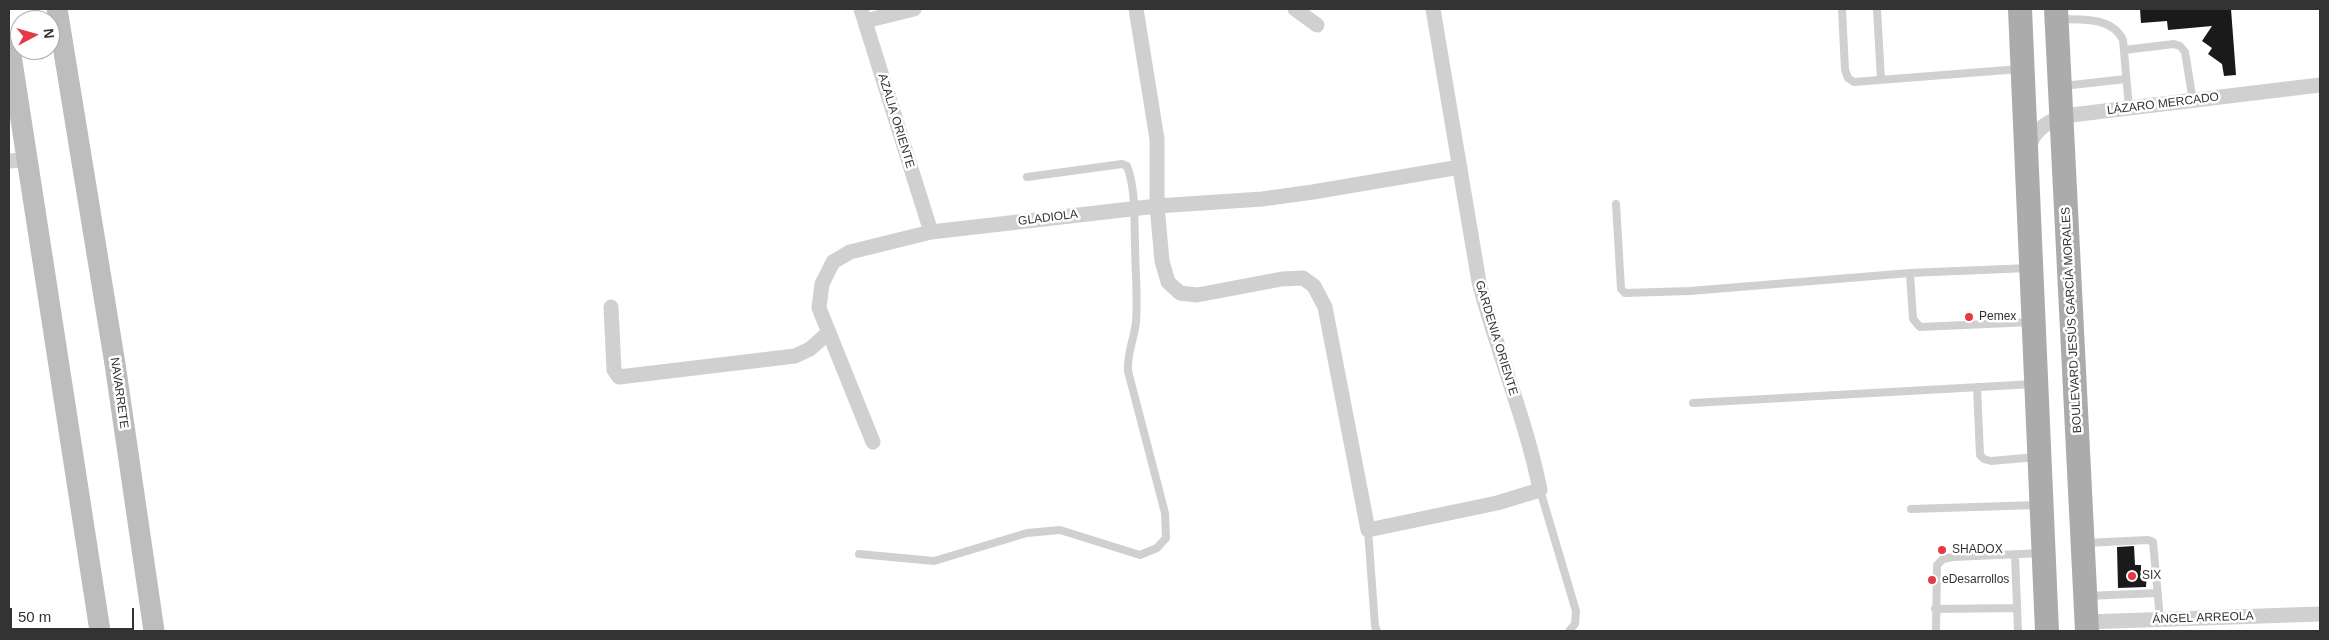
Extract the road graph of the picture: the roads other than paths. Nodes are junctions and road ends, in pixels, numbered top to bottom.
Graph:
1 (57, 9) edge
2 (914, 9) edge
3 (1136, 9) edge
4 (1295, 9) edge
5 (1433, 9) edge
6 (1842, 9) edge
7 (1877, 9) edge
8 (2020, 9) edge
9 (2056, 14) edge
10 (863, 15) edge
11 (1317, 25) dead end
12 (9, 42) edge
13 (2124, 50) junction
14 (2023, 69) junction
15 (2126, 79) junction
16 (1881, 80) junction
17 (2320, 85) edge
18 (2061, 86) junction
19 (2192, 101) junction
20 (2129, 108) junction
21 (2063, 116) junction
22 (2027, 156) junction
23 (17, 161) edge
24 (1460, 167) junction
25 (1027, 177) dead end
26 (1616, 204) dead end
27 (1157, 206) junction
28 (1134, 208) junction
29 (931, 232) junction
30 (2031, 268) junction
31 (1910, 273) junction
32 (611, 307) dead end
33 (2033, 322) junction
34 (829, 332) junction
35 (2036, 384) junction
36 (1977, 387) junction
37 (1693, 403) dead end
38 (873, 442) dead end
39 (2039, 457) junction
40 (1540, 490) junction
41 (2042, 504) junction
42 (1911, 509) dead end
43 (1368, 530) junction
44 (2083, 543) junction
45 (2044, 553) junction
46 (858, 554) dead end
47 (2014, 555) junction
48 (2158, 593) junction
49 (2085, 596) junction
50 (2017, 608) junction
51 (1935, 609) junction
52 (2320, 614) edge
53 (2160, 619) junction
54 (2087, 627) edge
55 (100, 631) edge
56 (154, 631) edge
57 (1377, 631) edge
58 (1569, 631) edge
59 (1936, 631) edge
60 (2018, 631) edge
61 (2047, 631) edge

1 - 56 main road, NAVARRETE
2 - 10 street
3 - 27 street
4 - 11 street
5 - 24 street, GARDENIA ORIENTE
6 - 16 lane
7 - 16 lane
8 - 14 main road
9 - 13 lane
9 - 18 main road, BOULEVARD JESÚS GARCÍA MORALES
10 - 29 street, AZALIA ORIENTE
12 - 23 main road
13 - 15 lane
13 - 19 lane
14 - 16 lane
14 - 22 main road
15 - 18 lane
15 - 20 lane
17 - 19 street, LÁZARO MERCADO
18 - 21 main road, BOULEVARD JESÚS GARCÍA MORALES
19 - 20 street, LÁZARO MERCADO
20 - 21 street, LÁZARO MERCADO
21 - 22 street, LÁZARO MERCADO
21 - 44 main road, BOULEVARD JESÚS GARCÍA MORALES
22 - 30 main road
23 - 55 main road
24 - 27 street, GLADIOLA
24 - 40 street, GARDENIA ORIENTE
25 - 28 lane
26 - 31 lane
27 - 28 street, GLADIOLA
27 - 43 street
28 - 29 street, GLADIOLA
28 - 46 lane
29 - 34 street, GLADIOLA
30 - 31 lane
30 - 33 main road
31 - 33 lane
32 - 34 street
33 - 35 main road
34 - 38 street, GLADIOLA
35 - 36 lane
35 - 39 main road
36 - 37 lane
36 - 39 lane
39 - 41 main road
40 - 43 street
40 - 58 lane
41 - 42 lane
41 - 45 main road
43 - 57 lane
44 - 48 lane
44 - 49 main road, BOULEVARD JESÚS GARCÍA MORALES
45 - 47 lane
45 - 61 main road
47 - 50 lane
47 - 51 lane
48 - 49 lane
48 - 53 lane
49 - 54 main road, BOULEVARD JESÚS GARCÍA MORALES
50 - 51 lane
50 - 60 lane
51 - 59 lane
52 - 53 street, ÁNGEL ARREOLA
53 - 54 street, ÁNGEL ARREOLA

